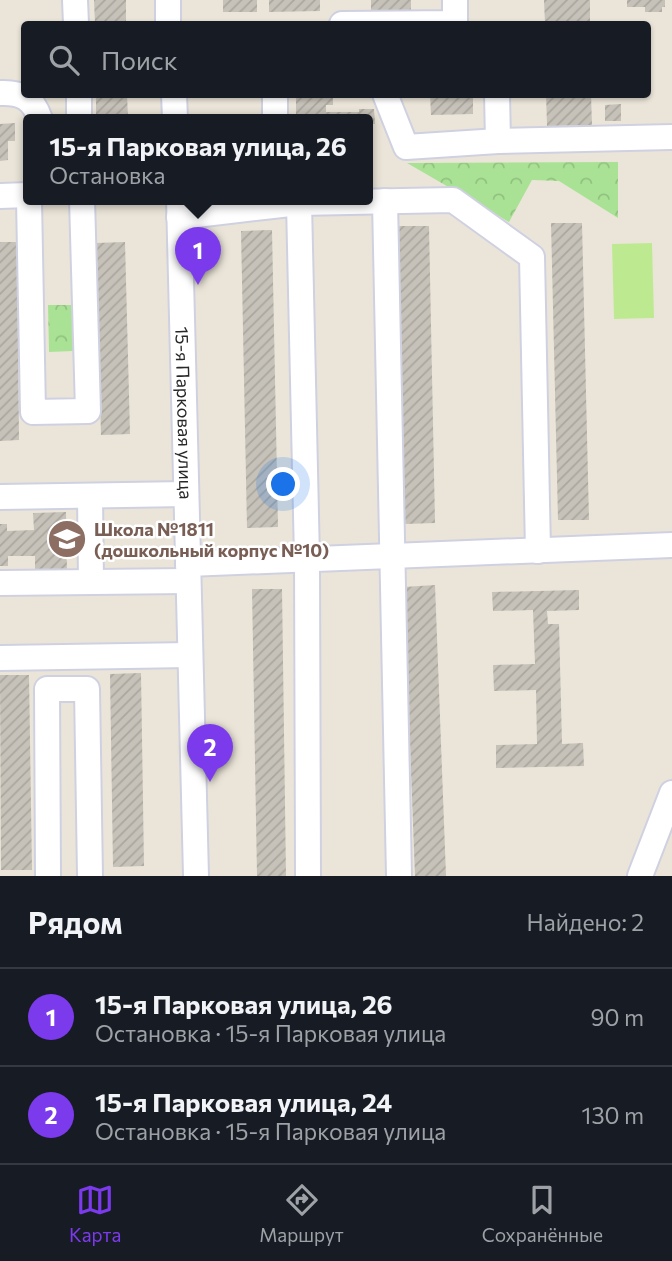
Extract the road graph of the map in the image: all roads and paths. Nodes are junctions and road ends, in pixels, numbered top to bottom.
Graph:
1 (75, 0) edge
2 (168, 0) edge
3 (341, 0) edge
4 (455, 16) edge
5 (76, 21) edge
6 (168, 21) edge
7 (342, 21) edge
8 (384, 21) edge
9 (0, 93) edge
10 (21, 95) edge
11 (27, 98) edge
12 (387, 98) edge
13 (497, 98) edge
14 (38, 114) edge
15 (672, 137) edge
16 (498, 141) junction
17 (0, 196) edge
18 (23, 197) edge
19 (373, 201) edge
20 (385, 201) junction
21 (29, 205) edge
22 (82, 205) edge
23 (244, 205) edge
24 (310, 205) edge
25 (179, 208) edge
26 (186, 494) junction
27 (90, 496) junction
28 (0, 497) edge
29 (672, 545) edge
30 (538, 551) junction
31 (393, 556) junction
32 (307, 559) junction
33 (188, 573) junction
34 (91, 582) junction
35 (0, 583) edge
36 (190, 655) junction
37 (47, 657) junction
38 (0, 658) edge
39 (47, 689) junction
40 (672, 793) edge
41 (48, 876) edge
42 (90, 876) edge
43 (196, 876) edge
44 (308, 876) edge
45 (399, 876) edge
46 (640, 876) edge

1 - 5 street
2 - 6 street
3 - 7 street
4 - 8 street
9 - 10 street
11 - 14 street
12 - 16 street
13 - 16 street
15 - 16 street
17 - 18 street
19 - 20 street
20 - 30 street
20 - 31 street
21 - 22 street
23 - 25 street
24 - 32 street
25 - 26 street, 15-я Парковая улица
26 - 27 street
26 - 33 street, 15-я Парковая улица
27 - 28 street
27 - 34 street
29 - 30 street
30 - 31 street
31 - 32 street
31 - 45 street
32 - 33 street
32 - 44 street
33 - 34 street
33 - 36 street, 15-я Парковая улица
34 - 35 street
36 - 37 street
36 - 43 street, 15-я Парковая улица
37 - 38 street
37 - 39 street
39 - 41 street
39 - 42 street
40 - 46 street

